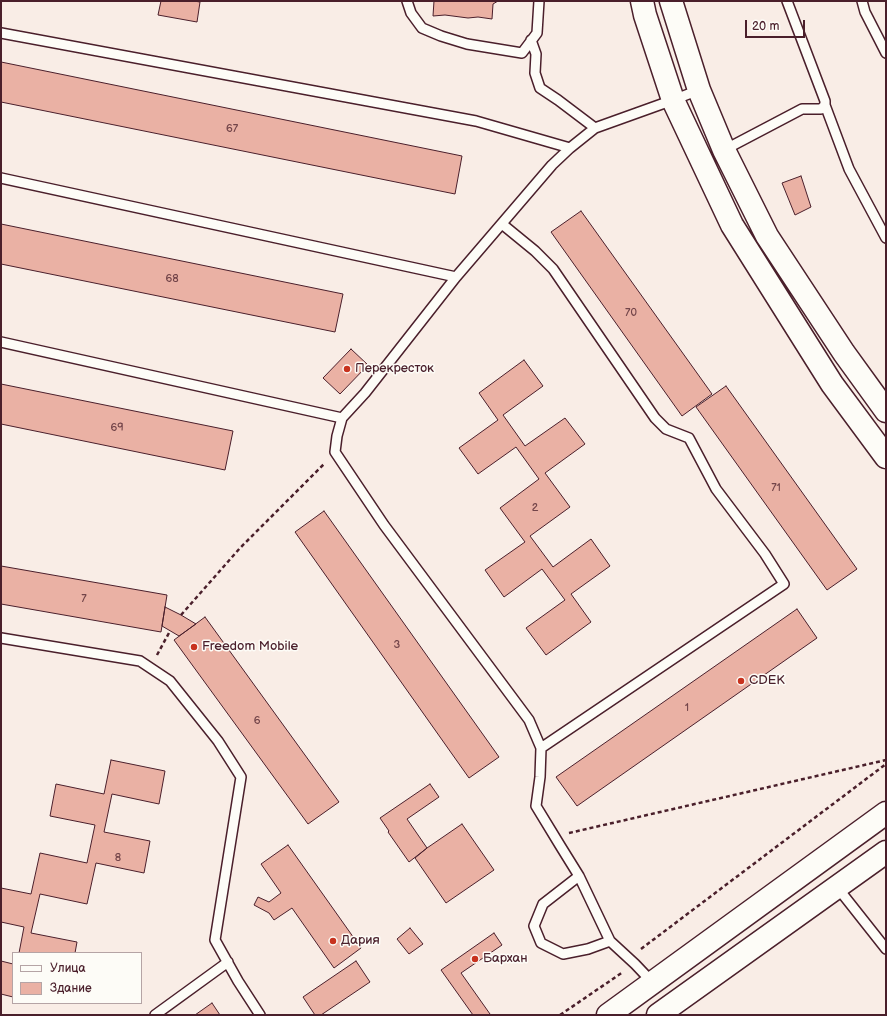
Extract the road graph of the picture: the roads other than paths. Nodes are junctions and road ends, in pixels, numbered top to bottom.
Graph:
1 (407, 1) edge
2 (539, 1) edge
3 (642, 1) edge
4 (671, 1) edge
5 (786, 1) edge
6 (862, 1) edge
7 (1, 33) edge
8 (532, 40) junction
9 (886, 53) edge
10 (699, 90) junction
11 (673, 100) junction
12 (825, 105) junction
13 (595, 128) junction
14 (570, 148) junction
15 (724, 150) junction
16 (1, 178) edge
17 (502, 224) junction
18 (886, 238) edge
19 (456, 277) junction
20 (1, 342) edge
21 (886, 411) edge
22 (342, 418) junction
23 (886, 457) edge
24 (1, 638) edge
25 (541, 748) junction
26 (886, 813) edge
27 (886, 852) edge
28 (580, 876) junction
29 (837, 887) junction
30 (610, 941) junction
31 (886, 949) edge
32 (228, 962) junction
33 (654, 983) junction
34 (154, 1015) edge
35 (260, 1015) edge
36 (608, 1015) edge
37 (658, 1015) edge

1 - 8 lane
2 - 8 lane
3 - 11 main road
4 - 10 main road
5 - 12 lane
6 - 9 lane
7 - 14 lane
8 - 13 lane
10 - 11 lane
10 - 15 main road
11 - 13 lane
11 - 23 main road
12 - 15 lane
12 - 18 lane
13 - 14 lane
14 - 17 lane
15 - 21 main road
16 - 19 lane
17 - 19 lane
17 - 25 lane
19 - 22 lane
20 - 22 lane
22 - 25 lane
24 - 32 lane
25 - 28 lane
26 - 33 main road
27 - 29 main road
28 - 30 lane
28 - 30 lane
29 - 31 lane
29 - 37 main road
30 - 33 lane
32 - 34 lane
32 - 35 lane
33 - 36 main road

